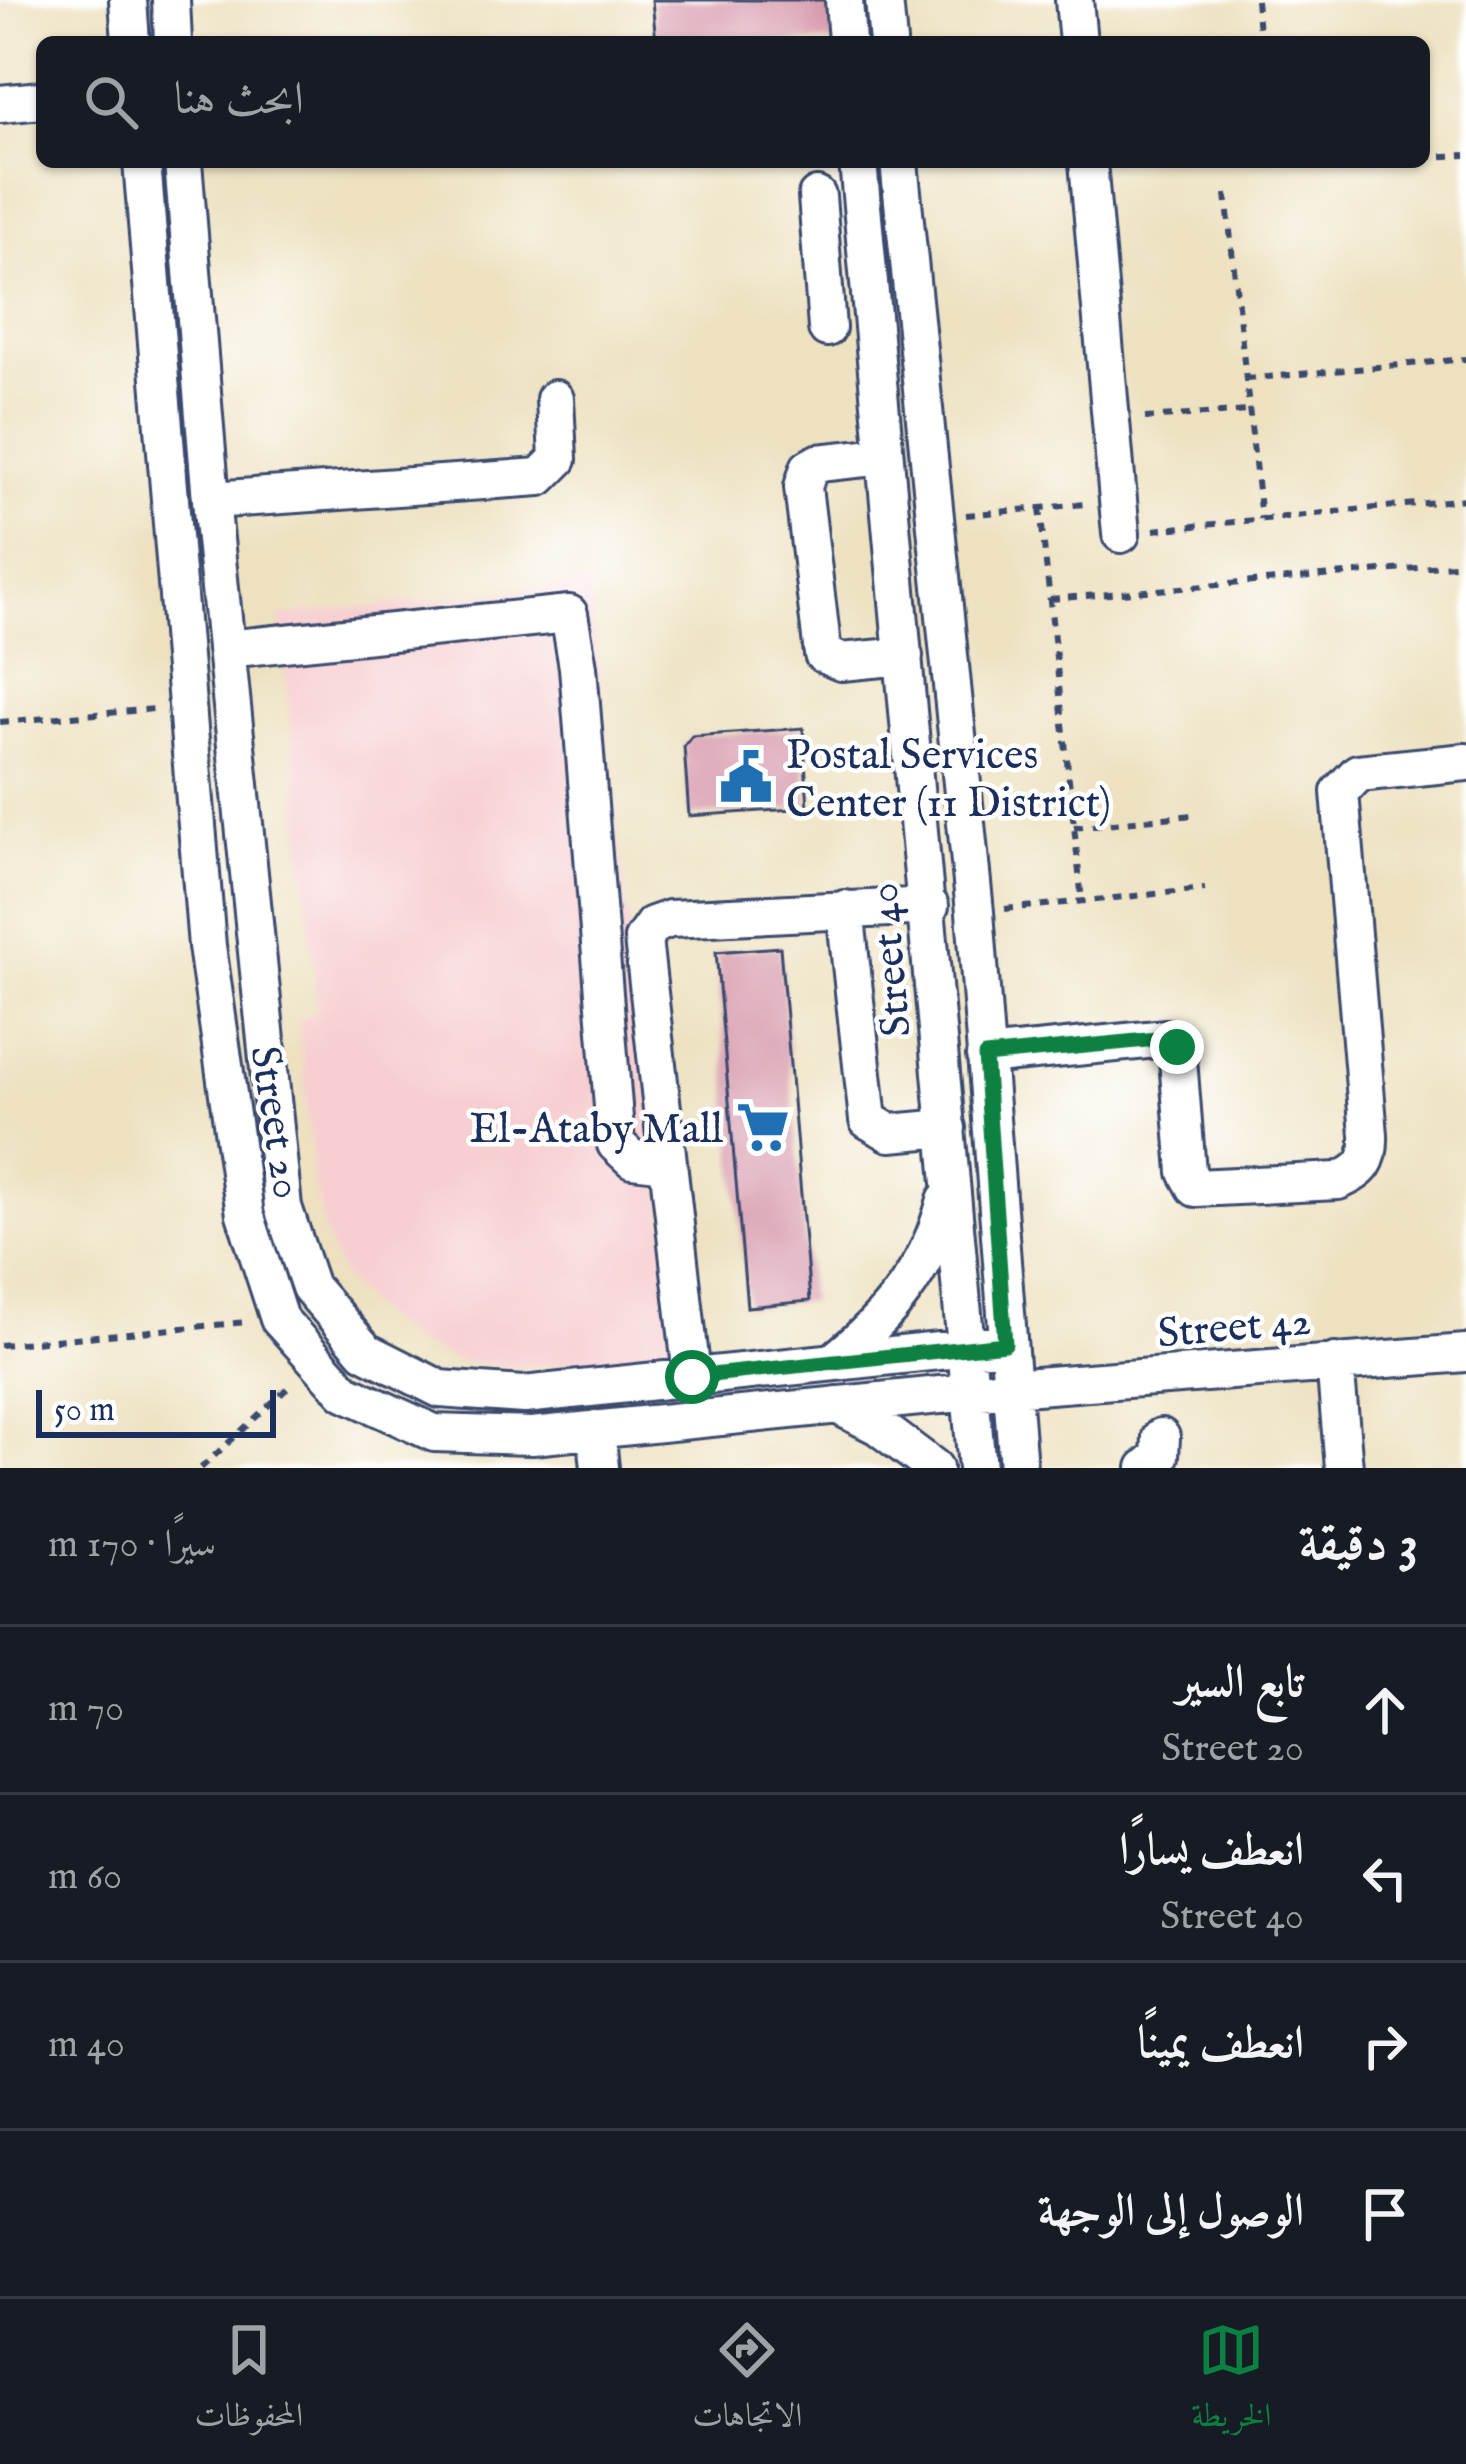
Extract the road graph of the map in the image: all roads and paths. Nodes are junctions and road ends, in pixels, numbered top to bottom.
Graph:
1 (128, 0) edge
2 (171, 0) edge
3 (844, 0) edge
4 (884, 0) edge
5 (1074, 0) edge
6 (1256, 0) edge
7 (131, 36) edge
8 (173, 36) edge
9 (847, 36) edge
10 (887, 36) edge
11 (1077, 36) edge
12 (1259, 36) edge
13 (36, 101) edge
14 (0, 104) edge
15 (1466, 154) edge
16 (1430, 157) edge
17 (142, 168) edge
18 (183, 168) edge
19 (859, 168) edge
20 (900, 168) edge
21 (1089, 168) edge
22 (1226, 194) dead end
23 (817, 196) dead end
24 (866, 251) junction
25 (821, 257) junction
26 (827, 328) dead end
27 (1466, 359) edge
28 (1246, 379) junction
29 (555, 399) dead end
30 (1249, 411) junction
31 (1111, 420) junction
32 (884, 456) junction
33 (1466, 499) edge
34 (211, 500) junction
35 (1040, 508) junction
36 (1119, 517) junction
37 (931, 518) junction
38 (1261, 519) junction
39 (1466, 563) edge
40 (1050, 599) junction
41 (226, 649) junction
42 (904, 656) junction
43 (187, 706) junction
44 (0, 722) edge
45 (1466, 762) edge
46 (1194, 814) dead end
47 (1074, 827) junction
48 (1205, 889) dead end
49 (1082, 901) junction
50 (930, 906) junction
51 (845, 909) junction
52 (975, 912) junction
53 (985, 1056) junction
54 (947, 1128) junction
55 (668, 1163) junction
56 (951, 1179) junction
57 (279, 1319) junction
58 (1005, 1344) junction
59 (0, 1345) edge
60 (966, 1348) junction
61 (1466, 1353) edge
62 (317, 1361) junction
63 (833, 1362) junction
64 (1335, 1362) junction
65 (692, 1377) junction
66 (1010, 1388) junction
67 (970, 1391) junction
68 (837, 1405) junction
69 (596, 1430) junction
70 (201, 1468) edge
71 (600, 1468) edge
72 (934, 1468) edge
73 (977, 1468) edge
74 (1018, 1468) edge
75 (1344, 1468) edge

1 - 7 street
2 - 8 street
3 - 9 street
4 - 10 street
5 - 11 street
6 - 12 path
13 - 14 street
15 - 16 path
17 - 43 street, Street 20
18 - 34 street, Street 20
19 - 24 street, Street 40
20 - 37 street
21 - 31 street
22 - 28 path
23 - 25 street
24 - 25 street
24 - 32 street, Street 40
25 - 26 street
27 - 28 path
28 - 30 path
29 - 34 street
30 - 31 path
30 - 38 path
31 - 36 street
32 - 42 street, Street 40
32 - 42 street
33 - 38 path
34 - 41 street, Street 20
35 - 36 path
35 - 37 path
35 - 40 path
36 - 38 path
37 - 52 street
39 - 40 path
40 - 47 path
41 - 55 street
41 - 65 street, Street 20
42 - 50 street, Street 40
43 - 44 path
43 - 57 street, Street 20
45 - 53 street
46 - 47 path
47 - 49 path
48 - 49 path
49 - 52 path
50 - 51 street
50 - 54 street, Street 40
51 - 54 street
51 - 55 street
52 - 53 street
53 - 58 street
54 - 56 street, Street 40
55 - 65 street
56 - 60 street, Street 40
56 - 63 street
57 - 59 path
57 - 62 street, Street 20
58 - 60 street, Street 20
58 - 66 street
60 - 63 street, Street 20
60 - 67 street, Street 40
61 - 64 street, Street 42
62 - 69 street, Street 20
62 - 70 path
63 - 65 street, Street 20
64 - 66 street, Street 42
64 - 75 street
66 - 67 street, Street 20
66 - 74 street
67 - 68 street, Street 20
67 - 73 street, Street 40
68 - 69 street, Street 20
68 - 72 street
69 - 71 street

